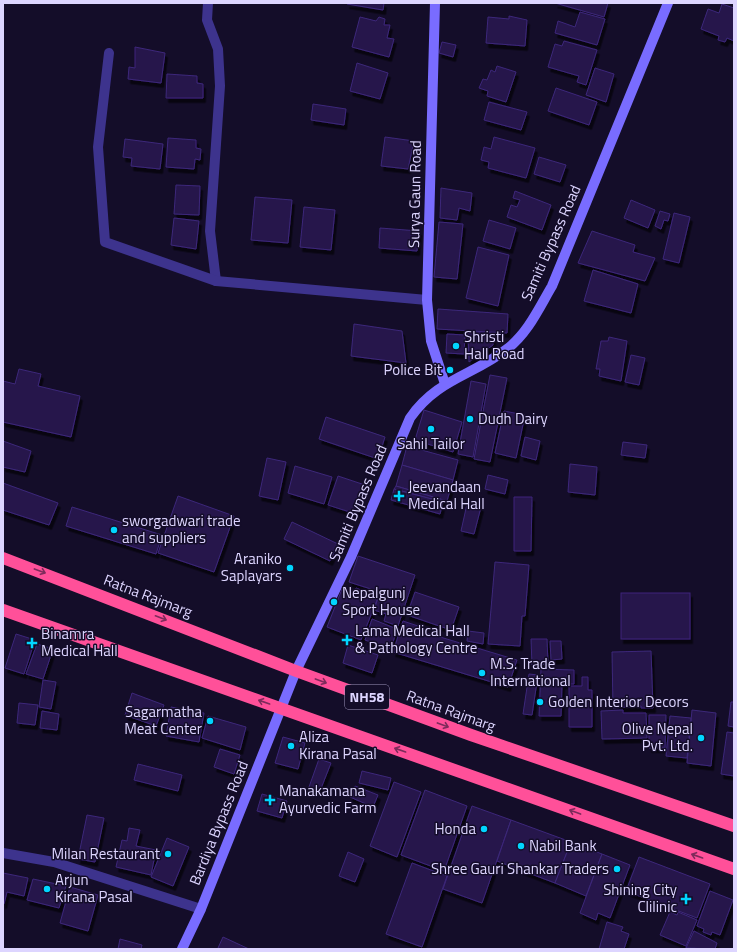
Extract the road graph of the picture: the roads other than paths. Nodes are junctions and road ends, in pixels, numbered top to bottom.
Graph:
1 (208, 3) edge
2 (435, 3) edge
3 (668, 3) edge
4 (109, 53) dead end
5 (216, 281) junction
6 (427, 300) junction
7 (444, 384) junction
8 (3, 558) edge
9 (3, 610) edge
10 (296, 672) junction
11 (281, 708) junction
12 (734, 826) edge
13 (3, 853) edge
14 (734, 869) edge
15 (200, 910) junction
16 (182, 949) edge

1 - 5 street
2 - 6 street, Surya Gaun Road
3 - 7 street, Samiti Bypass Road
4 - 5 street
5 - 6 street
6 - 7 street, Surya Gaun Road
7 - 10 street, Samiti Bypass Road
8 -> 10 highway, Ratna Rajmarg / NH58
11 -> 9 highway, NH58
10 - 11 street, Samiti Bypass Road
10 -> 12 highway, Ratna Rajmarg / NH58
14 -> 11 highway, NH58
11 - 15 street, Bardiya Bypass Road
13 - 15 street
15 - 16 street, Bardiya Bypass Road

